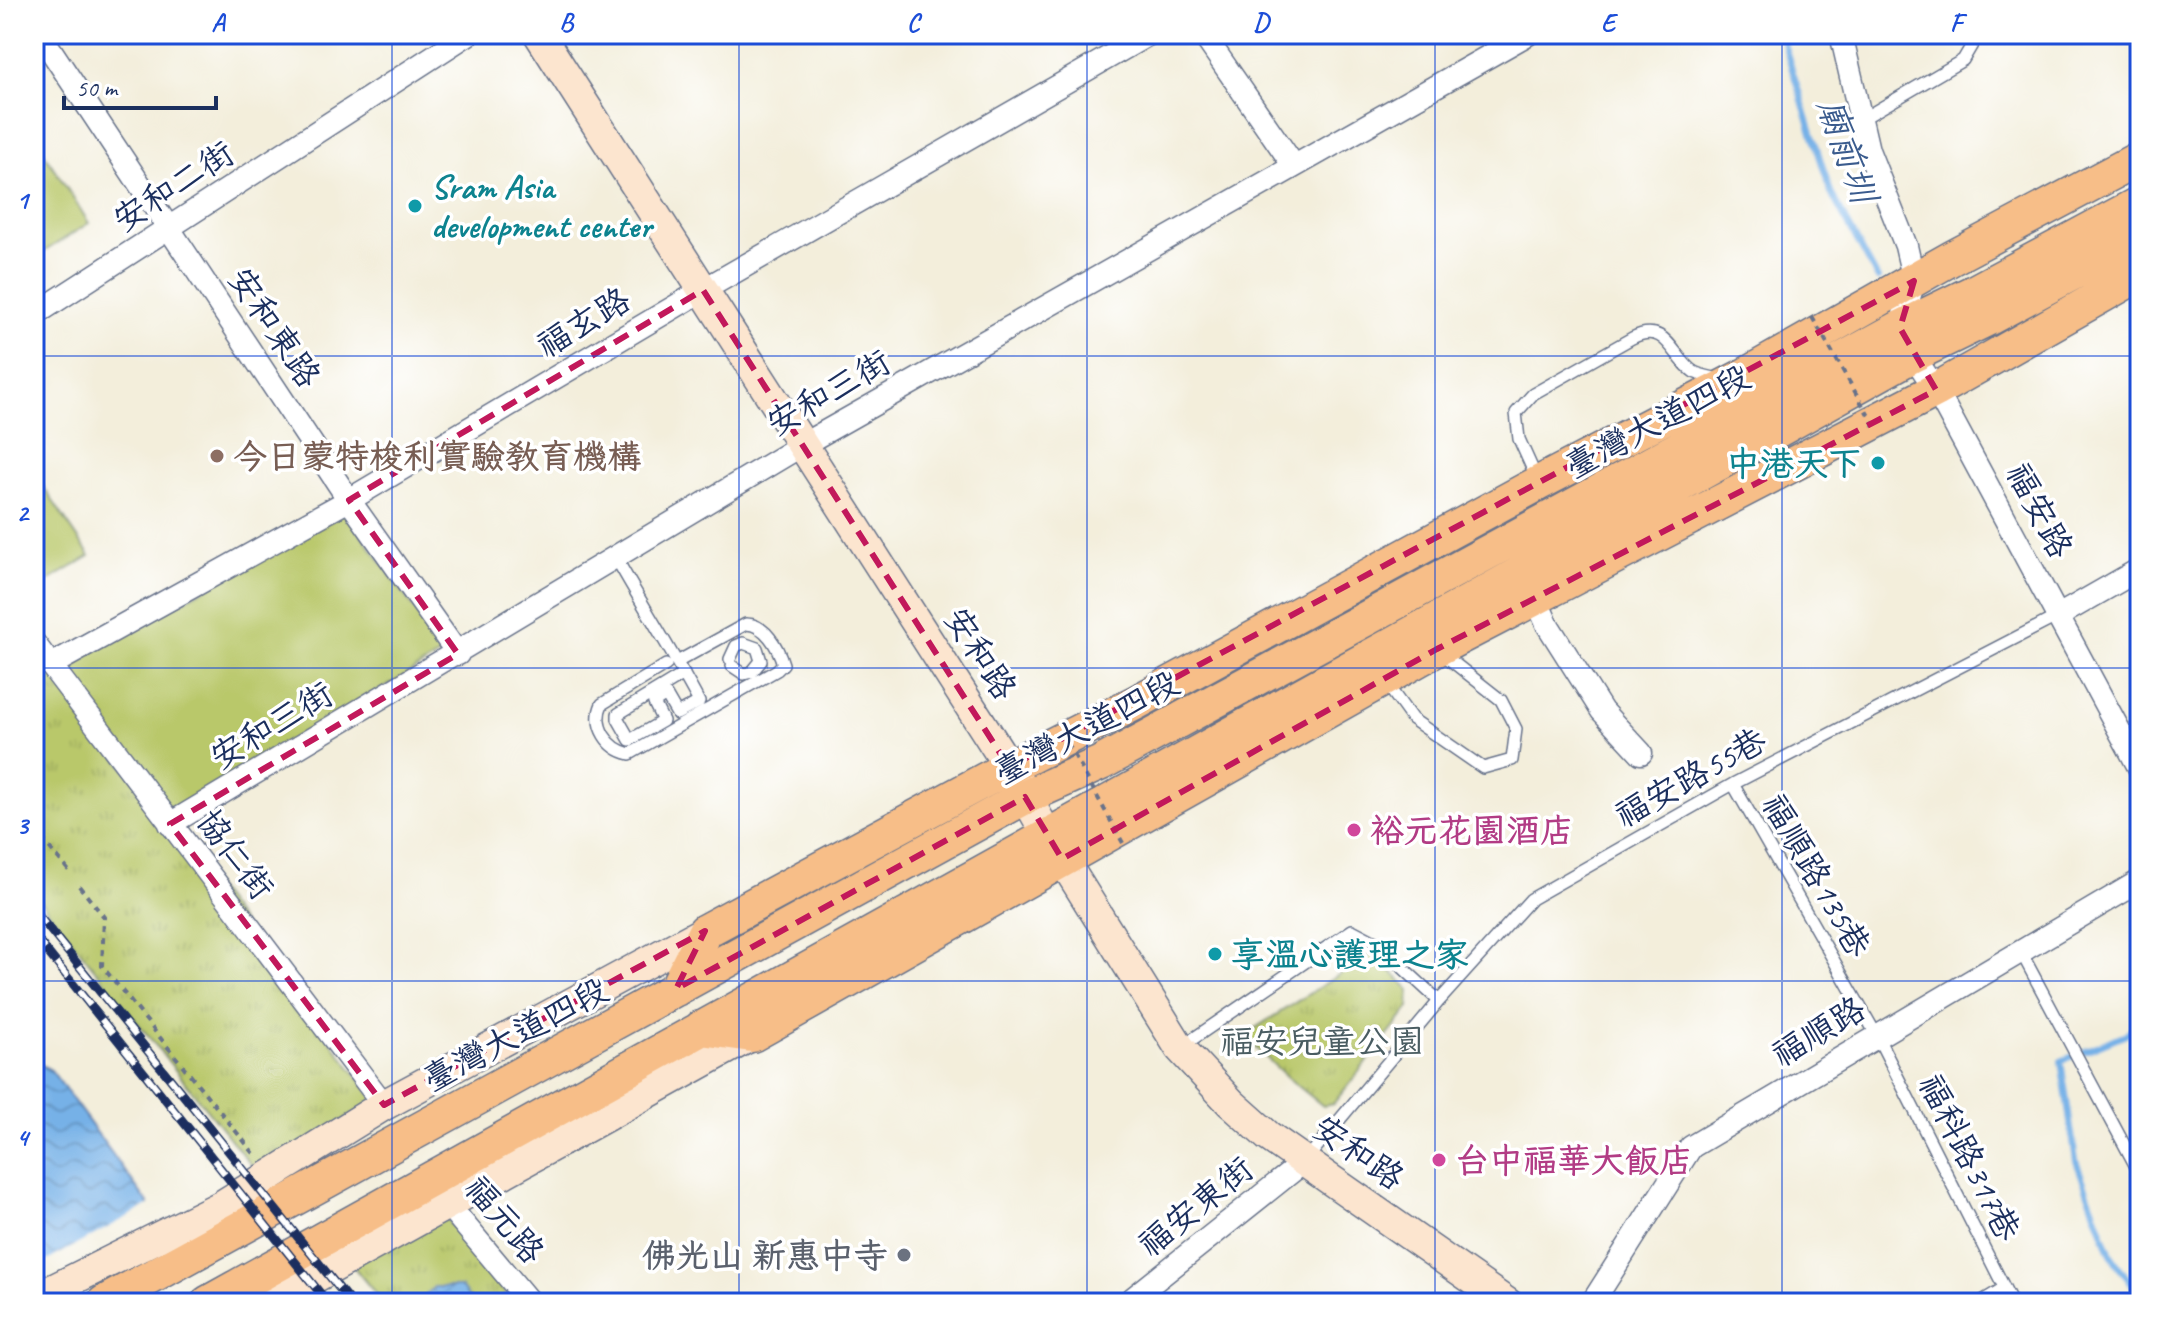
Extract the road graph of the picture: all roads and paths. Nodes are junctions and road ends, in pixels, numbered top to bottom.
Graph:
1 (40, 34) edge
2 (468, 34) edge
3 (539, 34) edge
4 (1149, 34) edge
5 (1203, 34) edge
6 (1528, 34) edge
7 (1841, 34) edge
8 (1975, 34) edge
9 (1862, 119) junction
10 (2140, 158) edge
11 (1294, 166) junction
12 (2140, 203) edge
13 (169, 229) junction
14 (2140, 237) edge
15 (2140, 274) edge
16 (1914, 281) junction
17 (703, 290) junction
18 (34, 315) edge
19 (1812, 317) dead end
20 (1906, 342) junction
21 (1742, 377) junction
22 (1936, 390) junction
23 (1877, 430) dead end
24 (802, 445) junction
25 (1539, 483) junction
26 (349, 500) junction
27 (616, 558) junction
28 (2140, 569) edge
29 (1536, 599) junction
30 (2058, 616) junction
31 (34, 643) edge
32 (1437, 649) junction
33 (458, 654) junction
34 (672, 663) junction
35 (51, 665) junction
36 (684, 674) junction
37 (1383, 678) junction
38 (1062, 733) dead end
39 (1641, 753) dead end
40 (1009, 767) junction
41 (2140, 769) edge
42 (1733, 784) junction
43 (1025, 797) junction
44 (170, 824) junction
45 (34, 829) edge
46 (1123, 843) dead end
47 (1055, 848) junction
48 (69, 871) dead end
49 (2140, 881) edge
50 (79, 886) dead end
51 (705, 931) junction
52 (2021, 952) junction
53 (676, 989) junction
54 (1439, 1001) junction
55 (701, 1028) junction
56 (752, 1035) junction
57 (1877, 1036) junction
58 (1180, 1048) junction
59 (384, 1105) junction
60 (255, 1155) dead end
61 (1305, 1161) junction
62 (2140, 1174) edge
63 (437, 1191) junction
64 (2004, 1288) junction
65 (277, 1293) edge
66 (34, 1299) edge
67 (104, 1303) edge
68 (208, 1303) edge
69 (530, 1303) edge
70 (1127, 1303) edge
71 (1507, 1303) edge
72 (1592, 1303) edge
73 (1979, 1303) edge
74 (2012, 1303) edge

1 - 13 street, 安和東路
2 - 13 street, 安和二街
3 - 17 main road, 安和路
4 - 17 street, 福玄路
5 - 11 street
6 - 11 street, 安和三街
7 - 9 street
8 - 9 lane
9 - 16 street
10 - 16 main road, 臺灣大道四段
11 - 24 street, 安和三街
12 - 20 main road, 臺灣大道四段
13 - 18 street, 安和二街
13 - 26 street, 安和東路
14 - 20 main road, 臺灣大道四段
15 - 22 main road, 臺灣大道四段
16 - 20 street
16 - 21 main road, 臺灣大道四段
17 - 24 main road, 安和路
17 - 26 street, 福玄路
19 - 23 path, bridge
20 - 22 street, 福安路
20 - 43 main road, 臺灣大道四段
20 - 47 main road, 臺灣大道四段
21 - 25 main road, 臺灣大道四段
21 - 25 lane
22 - 29 main road, 臺灣大道四段
22 - 30 street, 福安路
24 - 27 street, 安和三街
24 - 40 main road, 安和路
25 - 40 main road, 臺灣大道四段
26 - 33 street, 安和東路
26 - 35 street, 福玄路
27 - 33 street, 安和三街
27 - 34 lane
28 - 30 street
29 - 32 main road, 臺灣大道四段
29 - 39 street
30 - 41 street, 福安路
30 - 42 lane, 福安路55巷
31 - 35 street, 協仁街
32 - 37 main road, 臺灣大道四段
32 - 37 lane
33 - 44 street, 安和三街
34 - 34 lane
34 - 36 lane
35 - 44 street, 協仁街
36 - 36 lane
37 - 47 main road, 臺灣大道四段
38 - 46 path, bridge
40 - 43 main road, 安和路
40 - 51 main road, 臺灣大道四段
42 - 54 lane, 福安路55巷
42 - 57 lane, 福順路135巷
43 - 47 main road, 安和路
43 - 53 main road, 臺灣大道四段
44 - 59 street, 協仁街
45 - 48 path
47 - 55 main road, 臺灣大道四段
47 - 56 main road, 臺灣大道四段
47 - 58 main road, 安和路
49 - 52 street, 福順路
50 - 60 path
51 - 53 main road
51 - 59 main road, 臺灣大道四段
52 - 57 street, 福順路
52 - 62 lane
53 - 67 main road, 臺灣大道四段
54 - 58 lane
54 - 61 lane, 福安路55巷
55 - 56 main road
55 - 63 main road, 臺灣大道四段
56 - 63 main road, 臺灣大道四段
57 - 64 lane, 福科路317巷
57 - 72 street, 福順路
58 - 61 main road, 安和路
59 - 66 main road, 臺灣大道四段
61 - 70 street, 福安東街
61 - 71 main road, 安和路
63 - 65 main road, 臺灣大道四段
63 - 69 street, 福元路
64 - 73 lane
64 - 74 lane, 福科路317巷
65 - 68 main road, 臺灣大道四段

